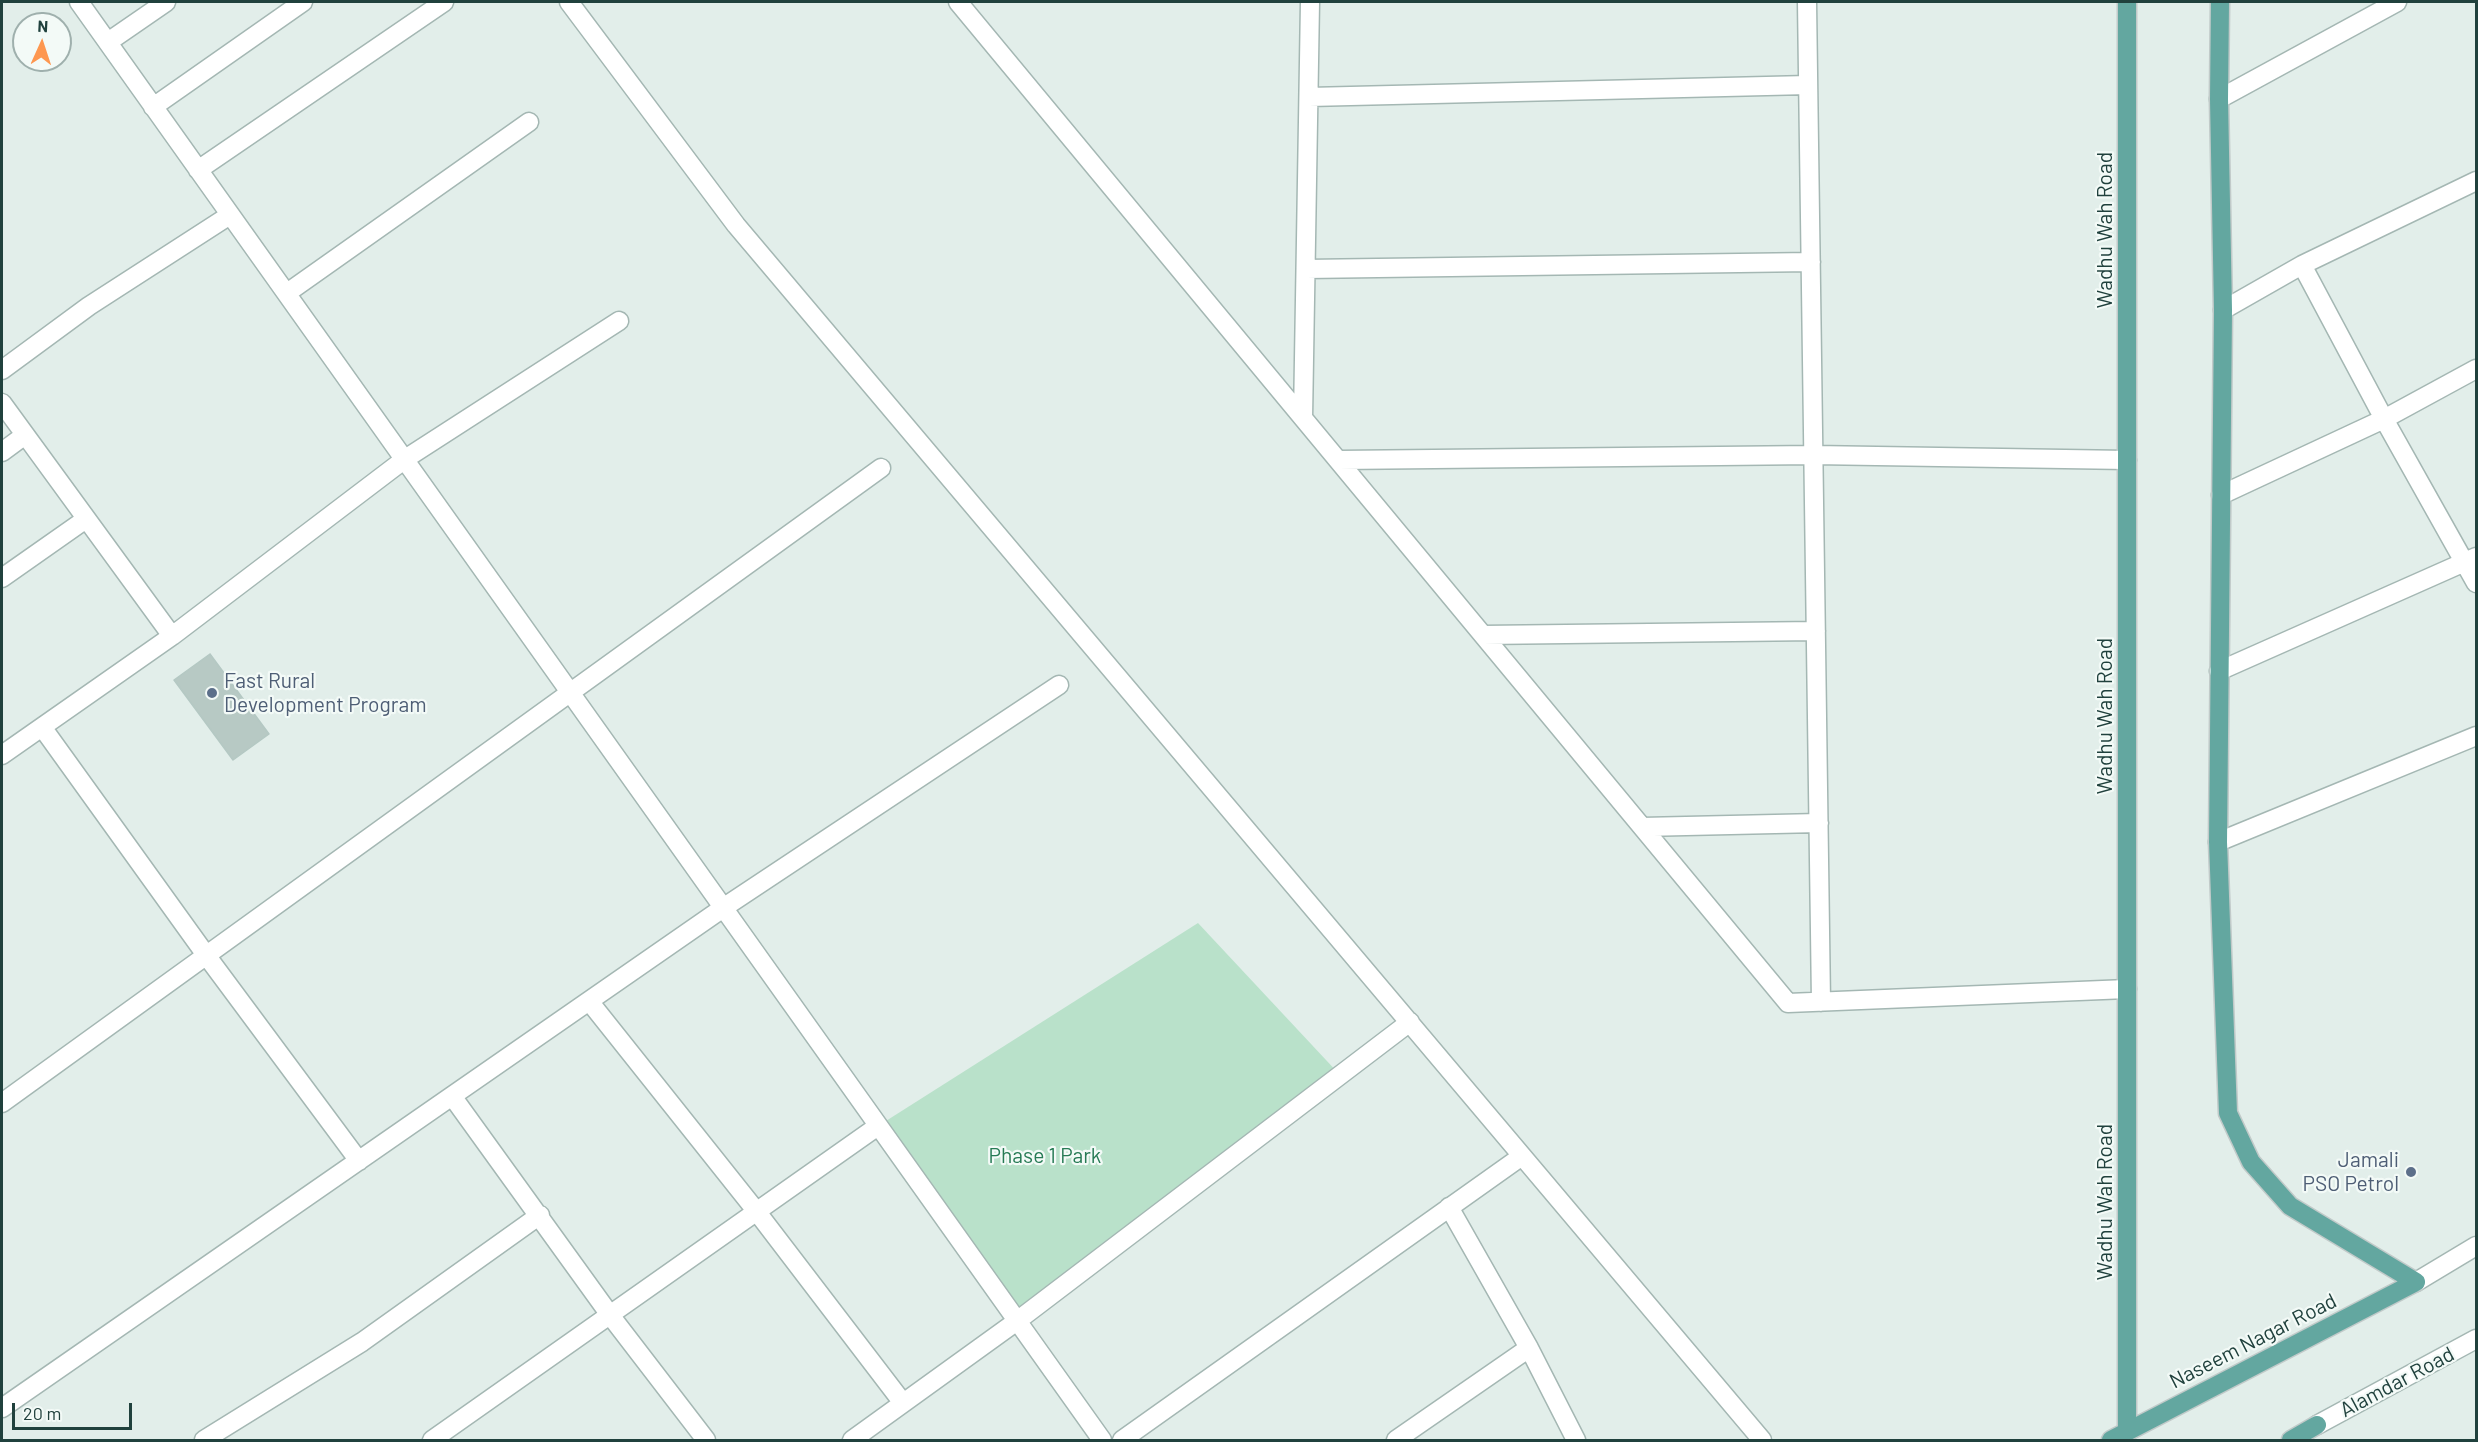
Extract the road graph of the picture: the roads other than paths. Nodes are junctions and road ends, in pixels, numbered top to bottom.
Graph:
1 (79, 2) edge
2 (166, 2) edge
3 (303, 2) edge
4 (444, 2) edge
5 (569, 2) edge
6 (958, 2) edge
7 (1310, 2) edge
8 (1807, 2) edge
9 (2127, 2) edge
10 (2220, 2) edge
11 (2397, 2) edge
12 (108, 42) junction
13 (1808, 85) junction
14 (1309, 97) junction
15 (2219, 99) junction
16 (153, 107) junction
17 (529, 122) dead end
18 (198, 170) junction
19 (2476, 181) edge
20 (230, 214) junction
21 (1811, 262) junction
22 (2302, 265) junction
23 (1306, 269) junction
24 (287, 293) junction
25 (2223, 310) junction
26 (619, 321) dead end
27 (2476, 369) edge
28 (2, 370) edge
29 (2, 403) edge
30 (1303, 418) junction
31 (2384, 419) junction
32 (25, 435) junction
33 (2, 452) edge
34 (1814, 455) junction
35 (405, 459) junction
36 (1339, 460) junction
37 (2127, 460) junction
38 (881, 468) dead end
39 (2221, 495) junction
40 (86, 519) junction
41 (2471, 560) edge
42 (2, 578) edge
43 (2476, 583) edge
44 (1816, 631) junction
45 (1483, 635) junction
46 (172, 636) junction
47 (2219, 670) junction
48 (1059, 685) dead end
49 (570, 692) junction
50 (42, 727) junction
51 (2476, 736) edge
52 (2, 755) edge
53 (1819, 823) junction
54 (1642, 827) junction
55 (2218, 842) junction
56 (723, 908) junction
57 (206, 955) junction
58 (2127, 989) junction
59 (589, 1001) junction
60 (1821, 1002) junction
61 (1410, 1022) junction
62 (452, 1096) junction
63 (2, 1103) edge
64 (878, 1126) junction
65 (1522, 1155) junction
66 (359, 1161) junction
67 (1449, 1207) junction
68 (757, 1212) junction
69 (540, 1215) junction
70 (2476, 1246) edge
71 (2416, 1282) junction
72 (610, 1315) junction
73 (1017, 1321) junction
74 (2476, 1339) edge
75 (1529, 1348) junction
76 (903, 1404) junction
77 (2, 1408) edge
78 (2127, 1431) junction
79 (2314, 1433) edge
80 (204, 1440) edge
81 (432, 1440) edge
82 (706, 1440) edge
83 (852, 1440) edge
84 (1102, 1440) edge
85 (1122, 1440) edge
86 (1396, 1440) edge
87 (1576, 1440) edge
88 (1762, 1440) edge
89 (2111, 1440) edge
90 (2291, 1440) edge

1 - 12 street
2 - 12 street
3 - 16 street
4 - 18 street
5 - 61 street
6 - 30 street
7 - 14 street
8 - 13 street
9 - 37 main road, Wadhu Wah Road
10 - 15 main road
11 - 15 street
12 - 16 street
13 - 14 street
13 - 21 street
14 - 23 street
15 - 25 main road
16 - 18 street
17 - 24 street
18 - 20 street
19 - 22 street
20 - 24 street
20 - 28 street
21 - 23 street
21 - 34 street
22 - 25 street
22 - 31 street
23 - 30 street
24 - 35 street
25 - 39 main road
26 - 35 street
27 - 31 street
29 - 32 street
30 - 36 street
31 - 39 street
31 - 41 street
32 - 33 street
32 - 40 street
34 - 36 street
34 - 37 street
34 - 44 street
35 - 46 street
35 - 49 street
36 - 45 street
37 - 58 main road, Wadhu Wah Road
38 - 49 street
39 - 47 main road
40 - 42 street
40 - 46 street
41 - 43 street
41 - 47 street
44 - 45 street
44 - 53 street
45 - 54 street
46 - 50 street
47 - 55 main road
48 - 56 street
49 - 56 street
49 - 57 street
50 - 52 street
50 - 57 street
51 - 55 street
53 - 54 street
53 - 60 street
54 - 60 street
55 - 71 main road
56 - 59 street
56 - 64 street
57 - 63 street
57 - 66 street
58 - 60 street
58 - 78 main road, Wadhu Wah Road
59 - 62 street
59 - 68 street
61 - 65 street
61 - 73 street
62 - 66 street
62 - 69 street
64 - 68 street
64 - 73 street
65 - 67 street
65 - 88 street
66 - 77 street
67 - 75 street
67 - 85 street
68 - 72 street
68 - 76 street
69 - 72 street
69 - 80 street
70 - 71 street
71 - 78 main road, Naseem Nagar Road
72 - 81 street
72 - 82 street
73 - 76 street
73 - 84 street
74 - 79 street, Alamdar Road
75 - 86 street
75 - 87 street
76 - 83 street
78 - 89 main road, Naseem Nagar Road
79 - 90 main road

